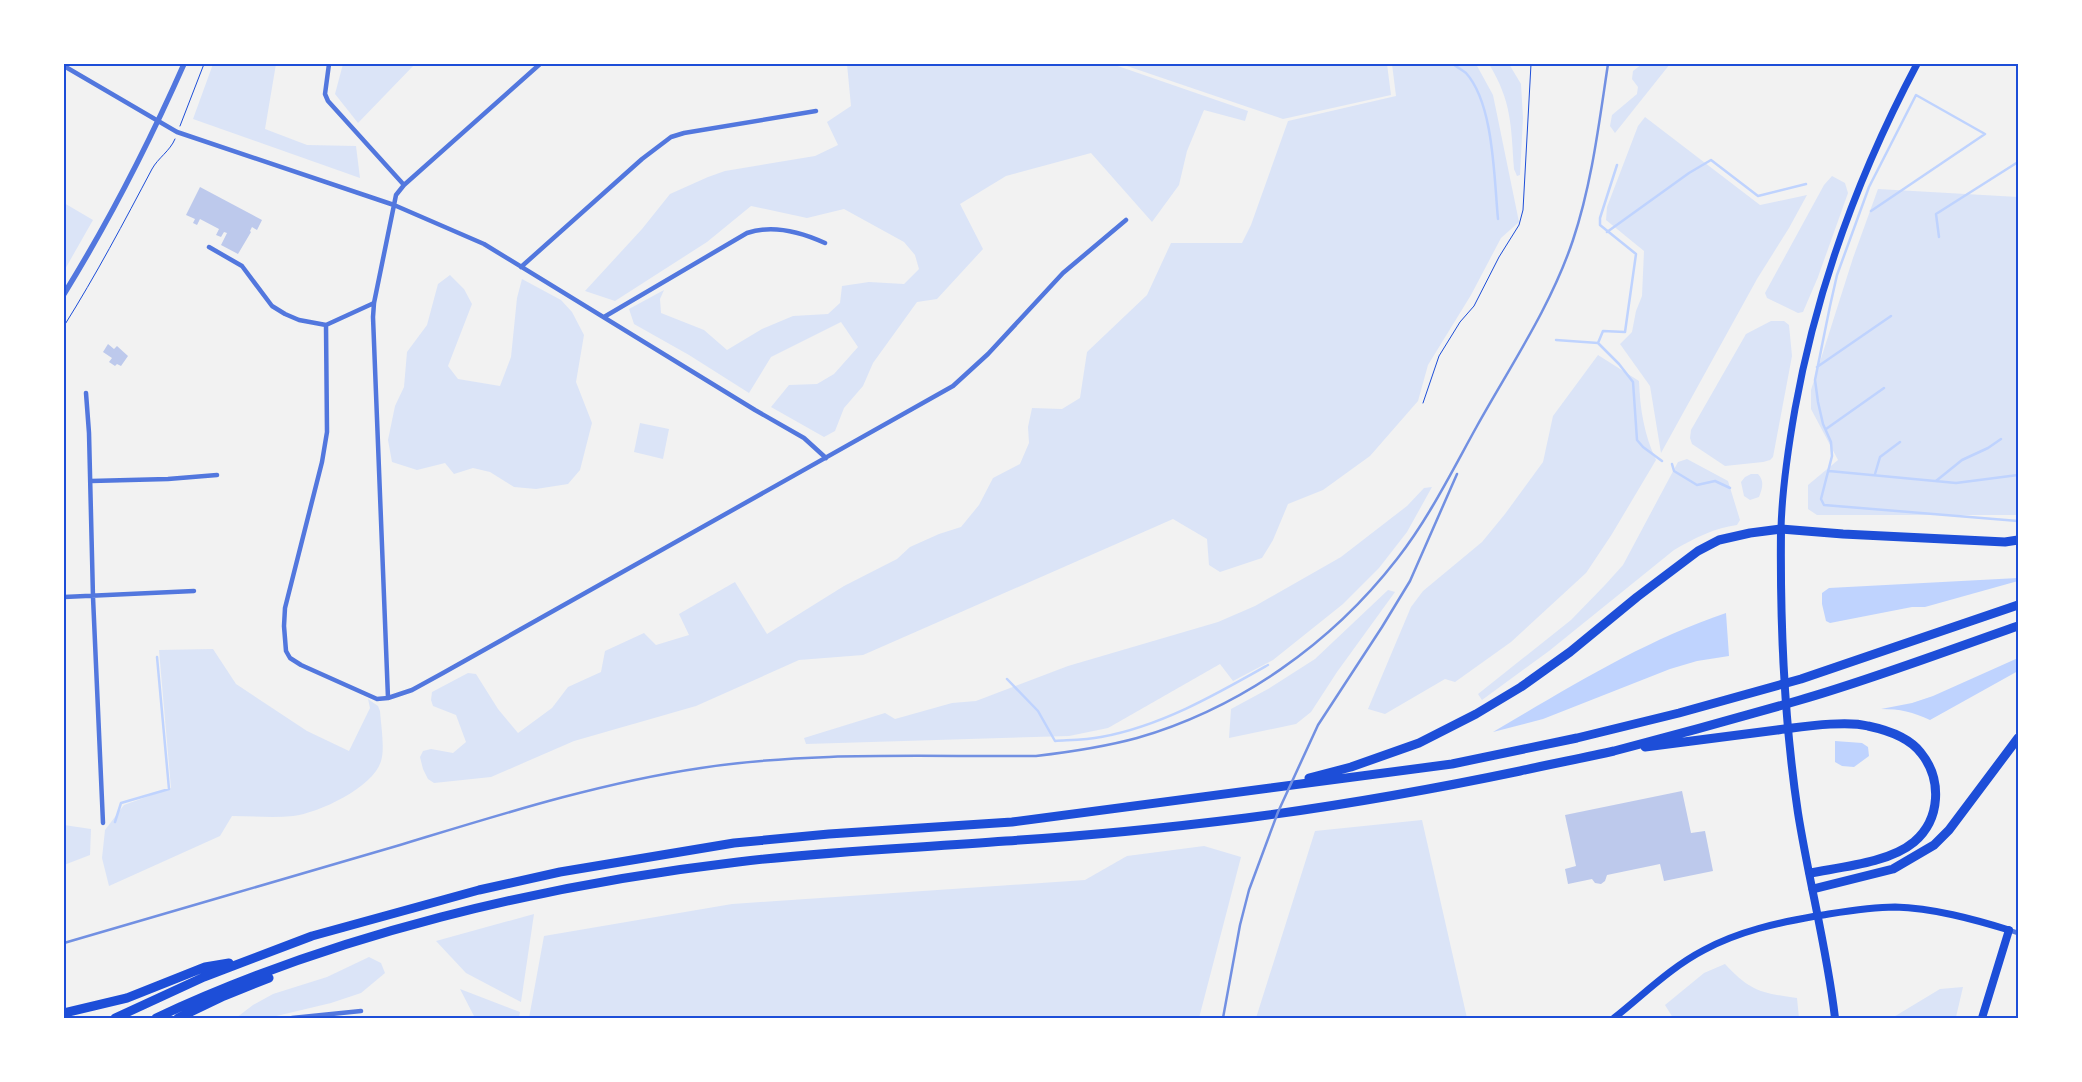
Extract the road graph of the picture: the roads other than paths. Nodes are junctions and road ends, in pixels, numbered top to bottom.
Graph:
1 (184, 64) edge
2 (330, 64) edge
3 (540, 64) edge
4 (1917, 64) edge
5 (64, 66) edge
6 (816, 111) dead end
7 (158, 120) junction
8 (404, 185) junction
9 (394, 205) junction
10 (1126, 220) dead end
11 (825, 243) dead end
12 (209, 246) dead end
13 (521, 267) junction
14 (64, 294) edge
15 (374, 303) junction
16 (604, 317) junction
17 (326, 325) junction
18 (86, 393) dead end
19 (826, 458) junction
20 (217, 475) dead end
21 (91, 481) junction
22 (1781, 529) junction
23 (2018, 540) edge
24 (194, 591) dead end
25 (64, 597) edge
26 (93, 597) junction
27 (2018, 605) edge
28 (2018, 626) edge
29 (388, 698) junction
30 (2018, 738) edge
31 (1610, 752) junction
32 (1272, 788) junction
33 (103, 823) dead end
34 (1810, 873) junction
35 (1813, 889) junction
36 (2009, 930) junction
37 (2018, 933) edge
38 (358, 941) junction
39 (247, 961) junction
40 (362, 1011) dead end
41 (64, 1013) edge
42 (115, 1018) edge
43 (156, 1018) edge
44 (178, 1018) edge
45 (292, 1018) edge
46 (1614, 1018) edge
47 (1835, 1018) edge
48 (1982, 1018) edge

1 - 7 street
2 - 8 street
3 - 8 street
4 - 22 main road
5 - 7 street
6 - 13 street
7 - 9 street
7 - 14 street
8 - 9 street
9 - 13 street
9 - 15 street
10 - 19 street
11 - 16 street
12 - 17 street
13 - 16 street
15 - 17 street
15 - 29 street
16 - 19 street
17 - 29 street
18 - 21 street
19 - 29 street
20 - 21 street
21 - 26 street
22 - 23 highway
22 - 32 highway
22 - 34 main road
24 - 26 street
25 - 26 street
26 - 33 street
27 - 32 highway
28 - 31 highway
30 - 35 highway
31 - 34 highway
31 - 38 highway
32 - 39 highway
34 - 35 main road
35 - 47 main road
36 - 37 street
36 - 46 main road
36 - 48 main road
38 - 43 highway
38 - 44 highway
39 - 41 highway
39 - 42 highway
40 - 45 street

